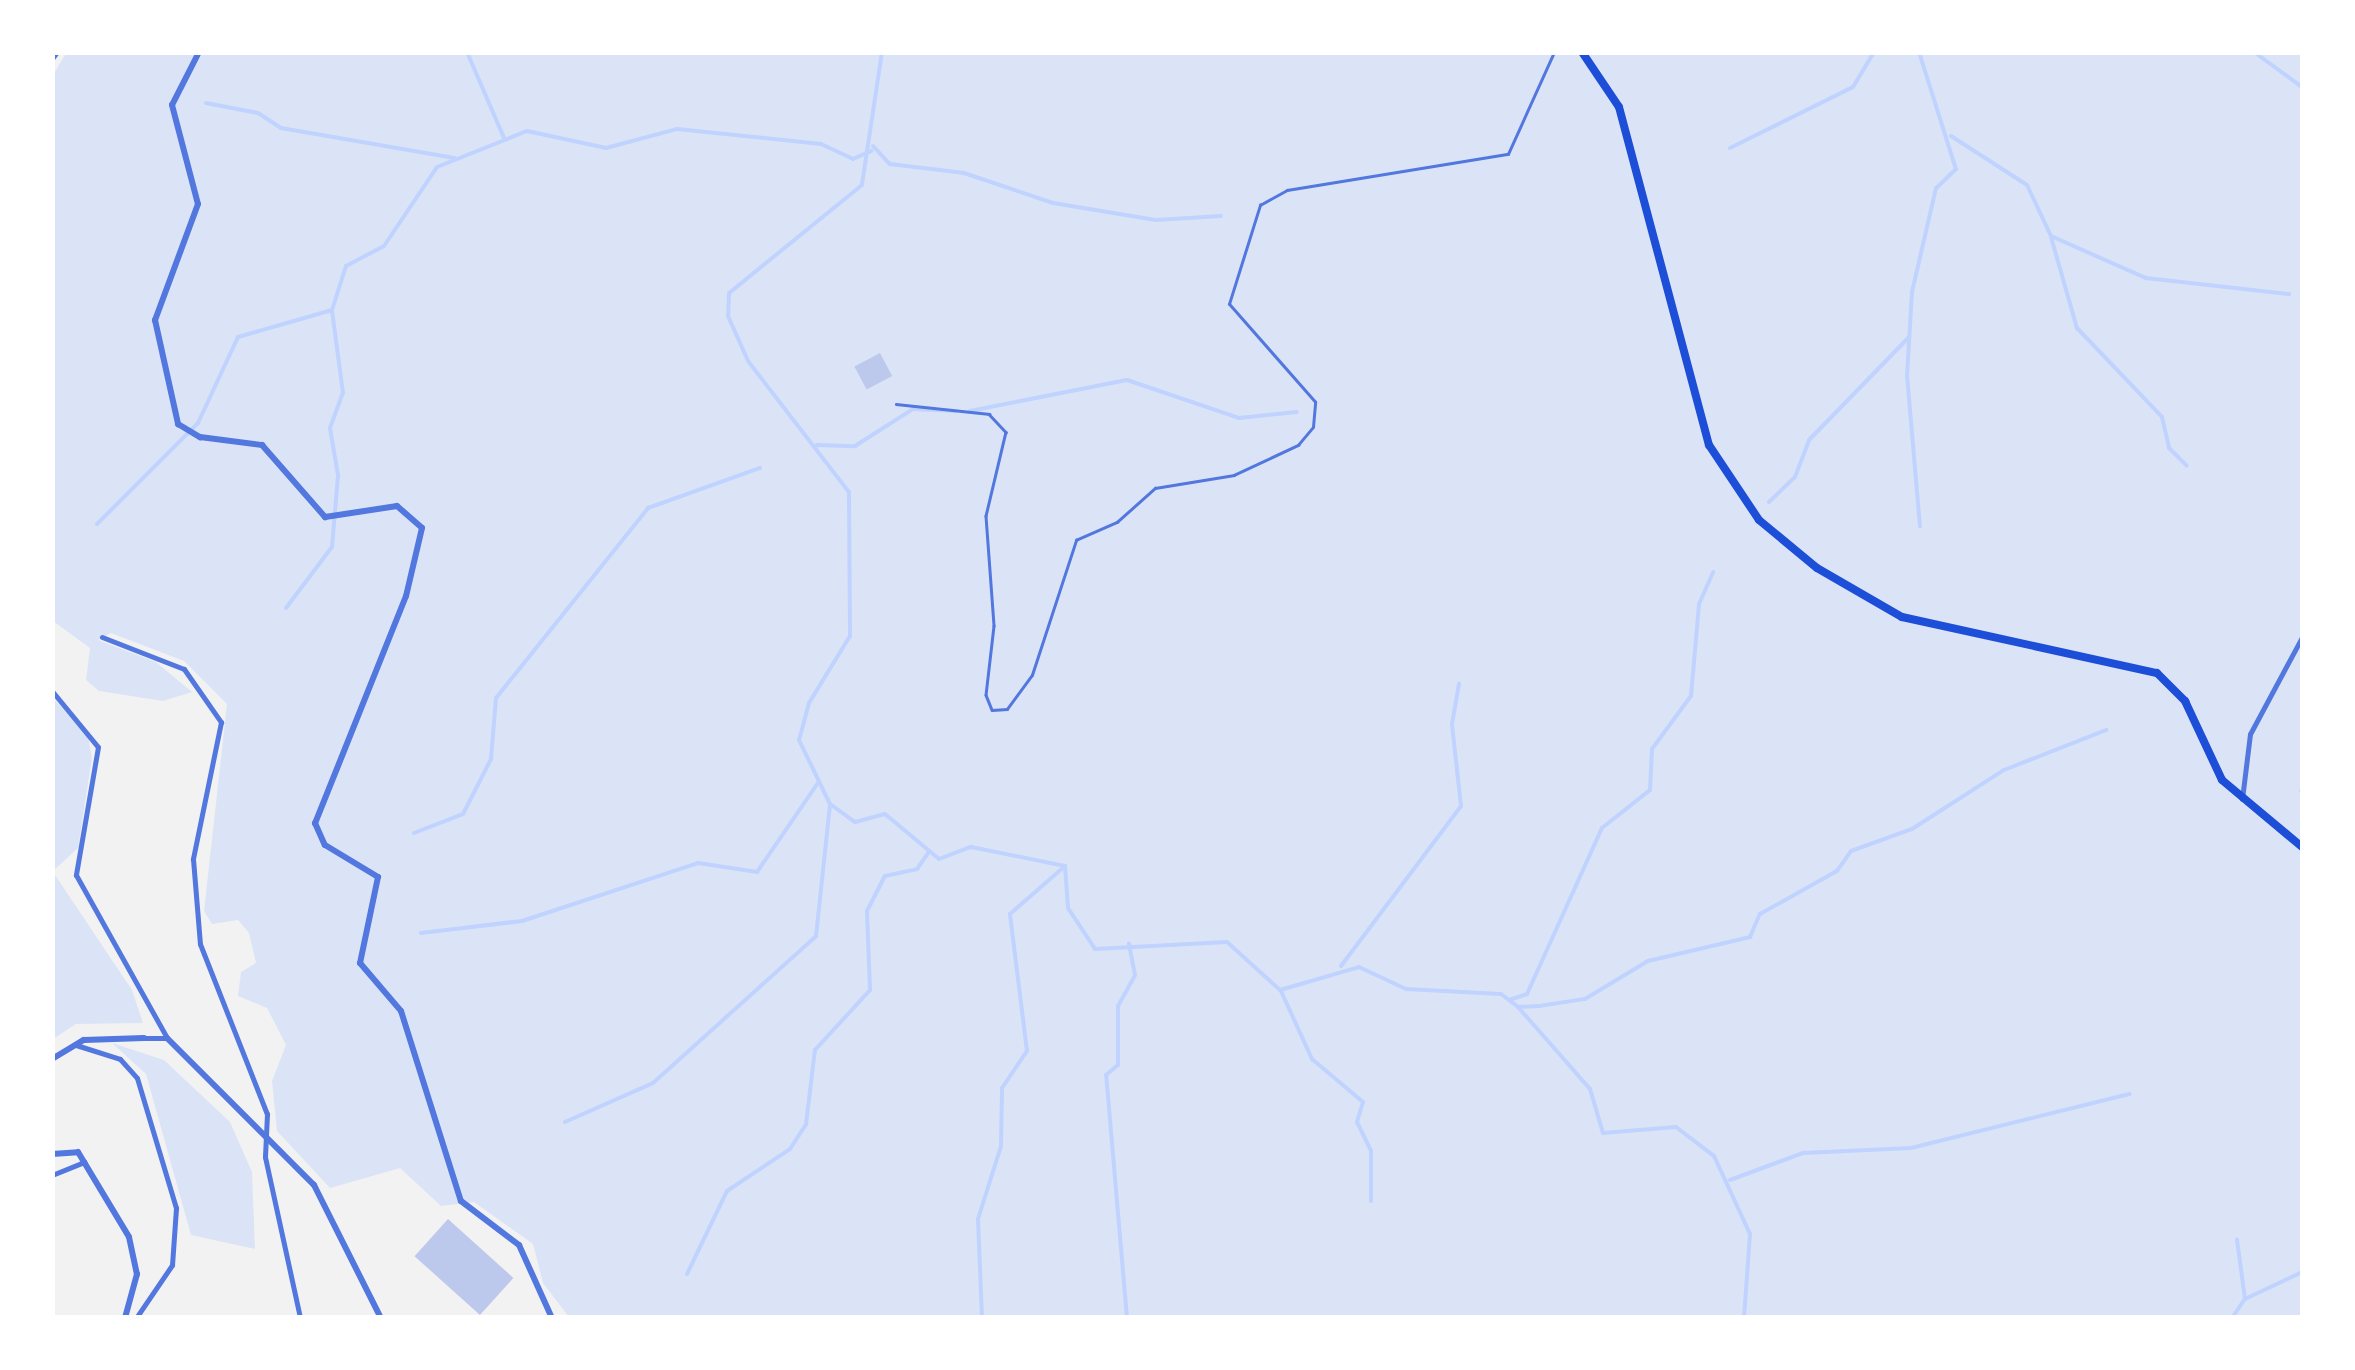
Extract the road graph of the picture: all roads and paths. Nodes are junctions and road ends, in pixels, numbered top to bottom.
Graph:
1 (57, 52) edge
2 (200, 52) edge
3 (1554, 52) edge
4 (1582, 52) edge
5 (52, 60) edge
6 (896, 404) dead end
7 (102, 637) dead end
8 (2302, 637) edge
9 (52, 691) edge
10 (2242, 802) junction
11 (2302, 847) edge
12 (144, 1038) joint
13 (167, 1038) junction
14 (76, 1045) junction
15 (52, 1060) edge
16 (267, 1144) junction
17 (52, 1154) edge
18 (84, 1162) junction
19 (52, 1175) edge
20 (125, 1318) edge
21 (136, 1318) edge
22 (300, 1318) edge
23 (381, 1318) edge
24 (552, 1318) edge

1 - 5 street
2 - 24 street
3 - 6 lane
4 - 10 main road
7 - 16 street
8 - 10 street
9 - 13 street
10 - 11 main road
12 - 13 street
12 - 14 street
13 - 16 street
14 - 15 street
14 - 21 street
16 - 22 street
16 - 23 street
17 - 18 street
18 - 19 street
18 - 20 street

